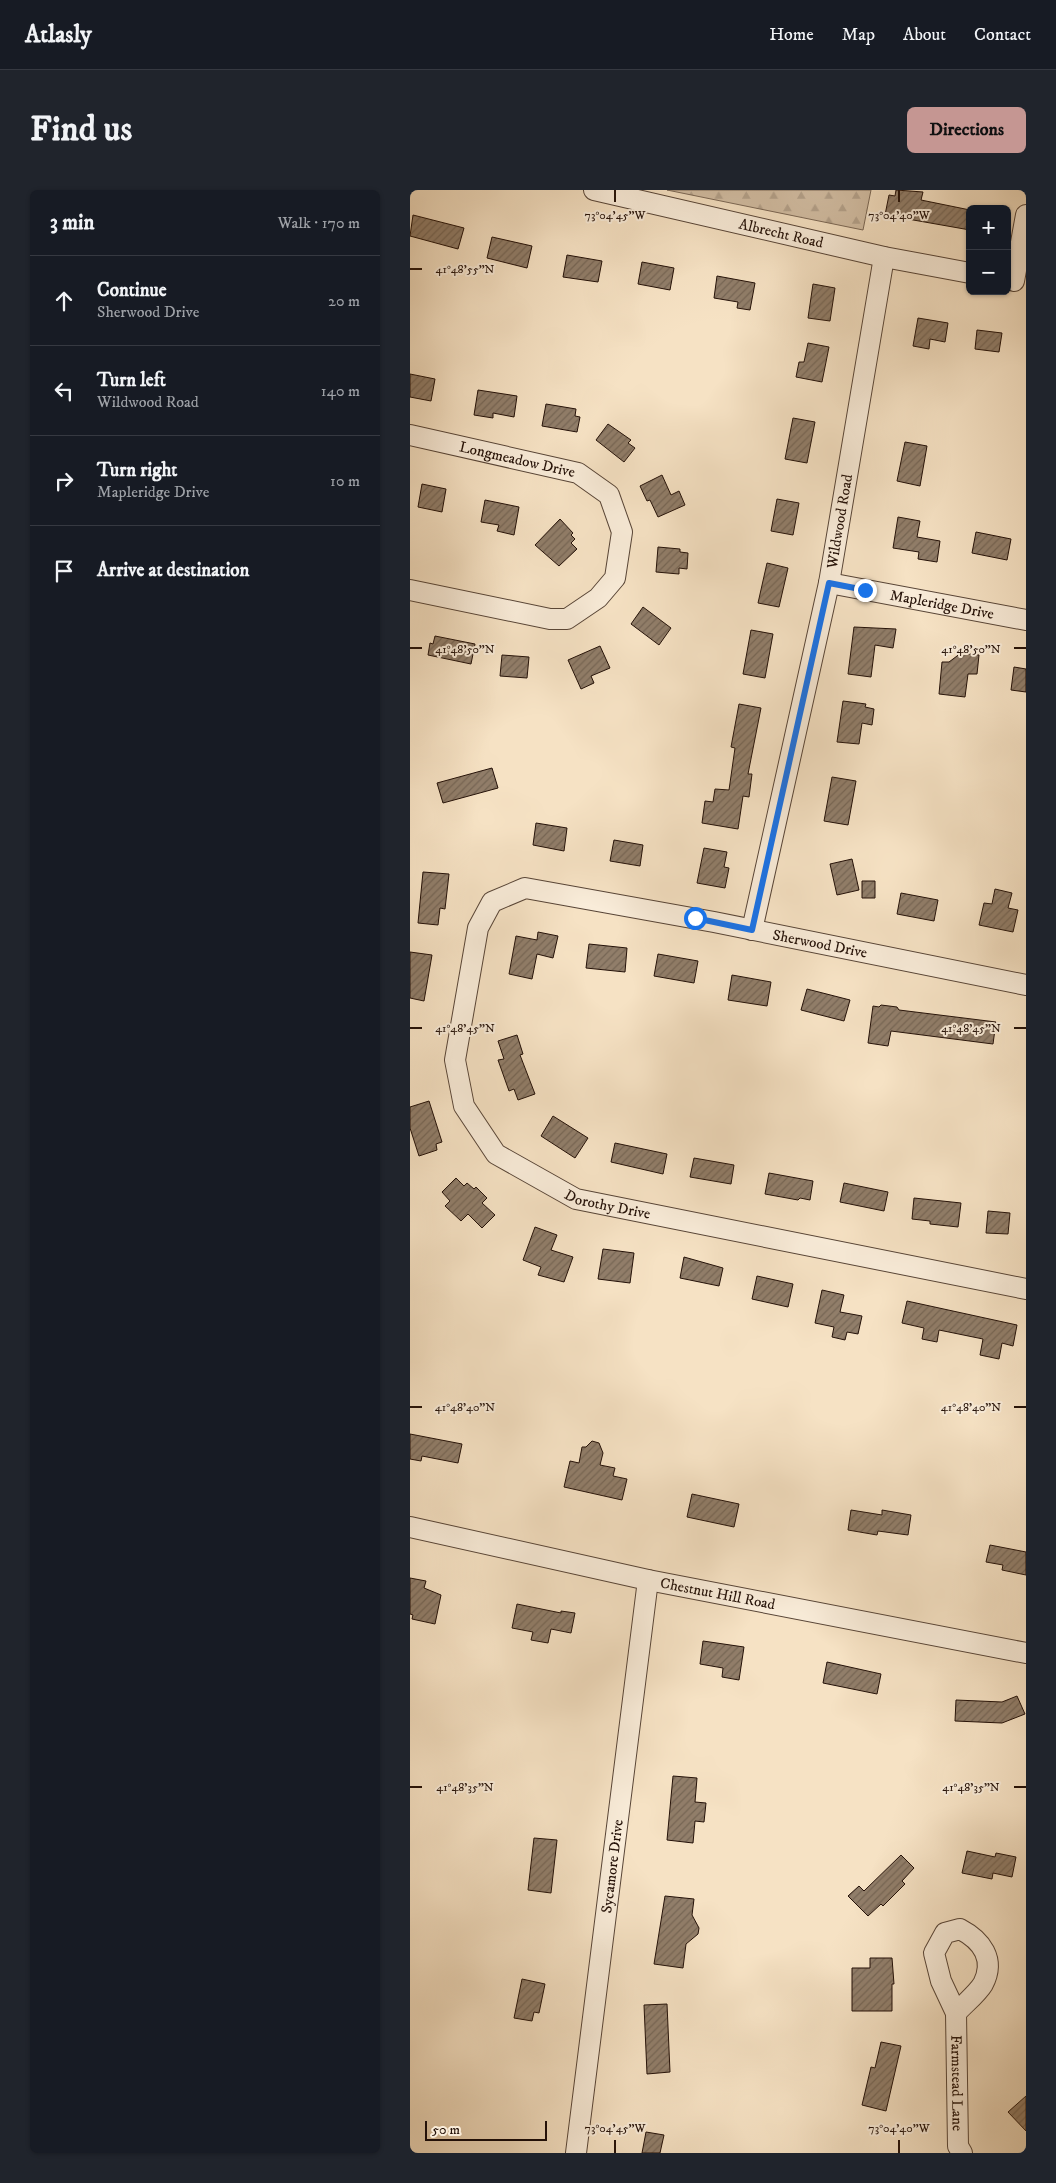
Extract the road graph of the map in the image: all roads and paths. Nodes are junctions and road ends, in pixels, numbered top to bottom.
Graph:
1 (594, 190) edge
2 (1026, 214) edge
3 (884, 258) junction
4 (966, 272) edge
5 (1016, 282) edge
6 (410, 435) edge
7 (829, 583) junction
8 (410, 590) edge
9 (1026, 620) edge
10 (525, 888) joint
11 (752, 930) junction
12 (1026, 985) edge
13 (1026, 1289) edge
14 (410, 1527) edge
15 (648, 1580) junction
16 (1026, 1653) edge
17 (956, 2013) dead end
18 (576, 2153) edge
19 (962, 2153) edge

1 - 3 street, Albrecht Road
2 - 5 street
3 - 4 street, Albrecht Road
3 - 7 street, Wildwood Road
6 - 8 street, Longmeadow Drive
7 - 9 street, Mapleridge Drive
7 - 11 street, Wildwood Road
10 - 11 street, Sherwood Drive
10 - 13 street, Dorothy Drive
11 - 12 street, Sherwood Drive
14 - 15 street, Chestnut Hill Road
15 - 16 street, Chestnut Hill Road
15 - 18 street, Sycamore Drive
17 - 19 street, Farmstead Lane

